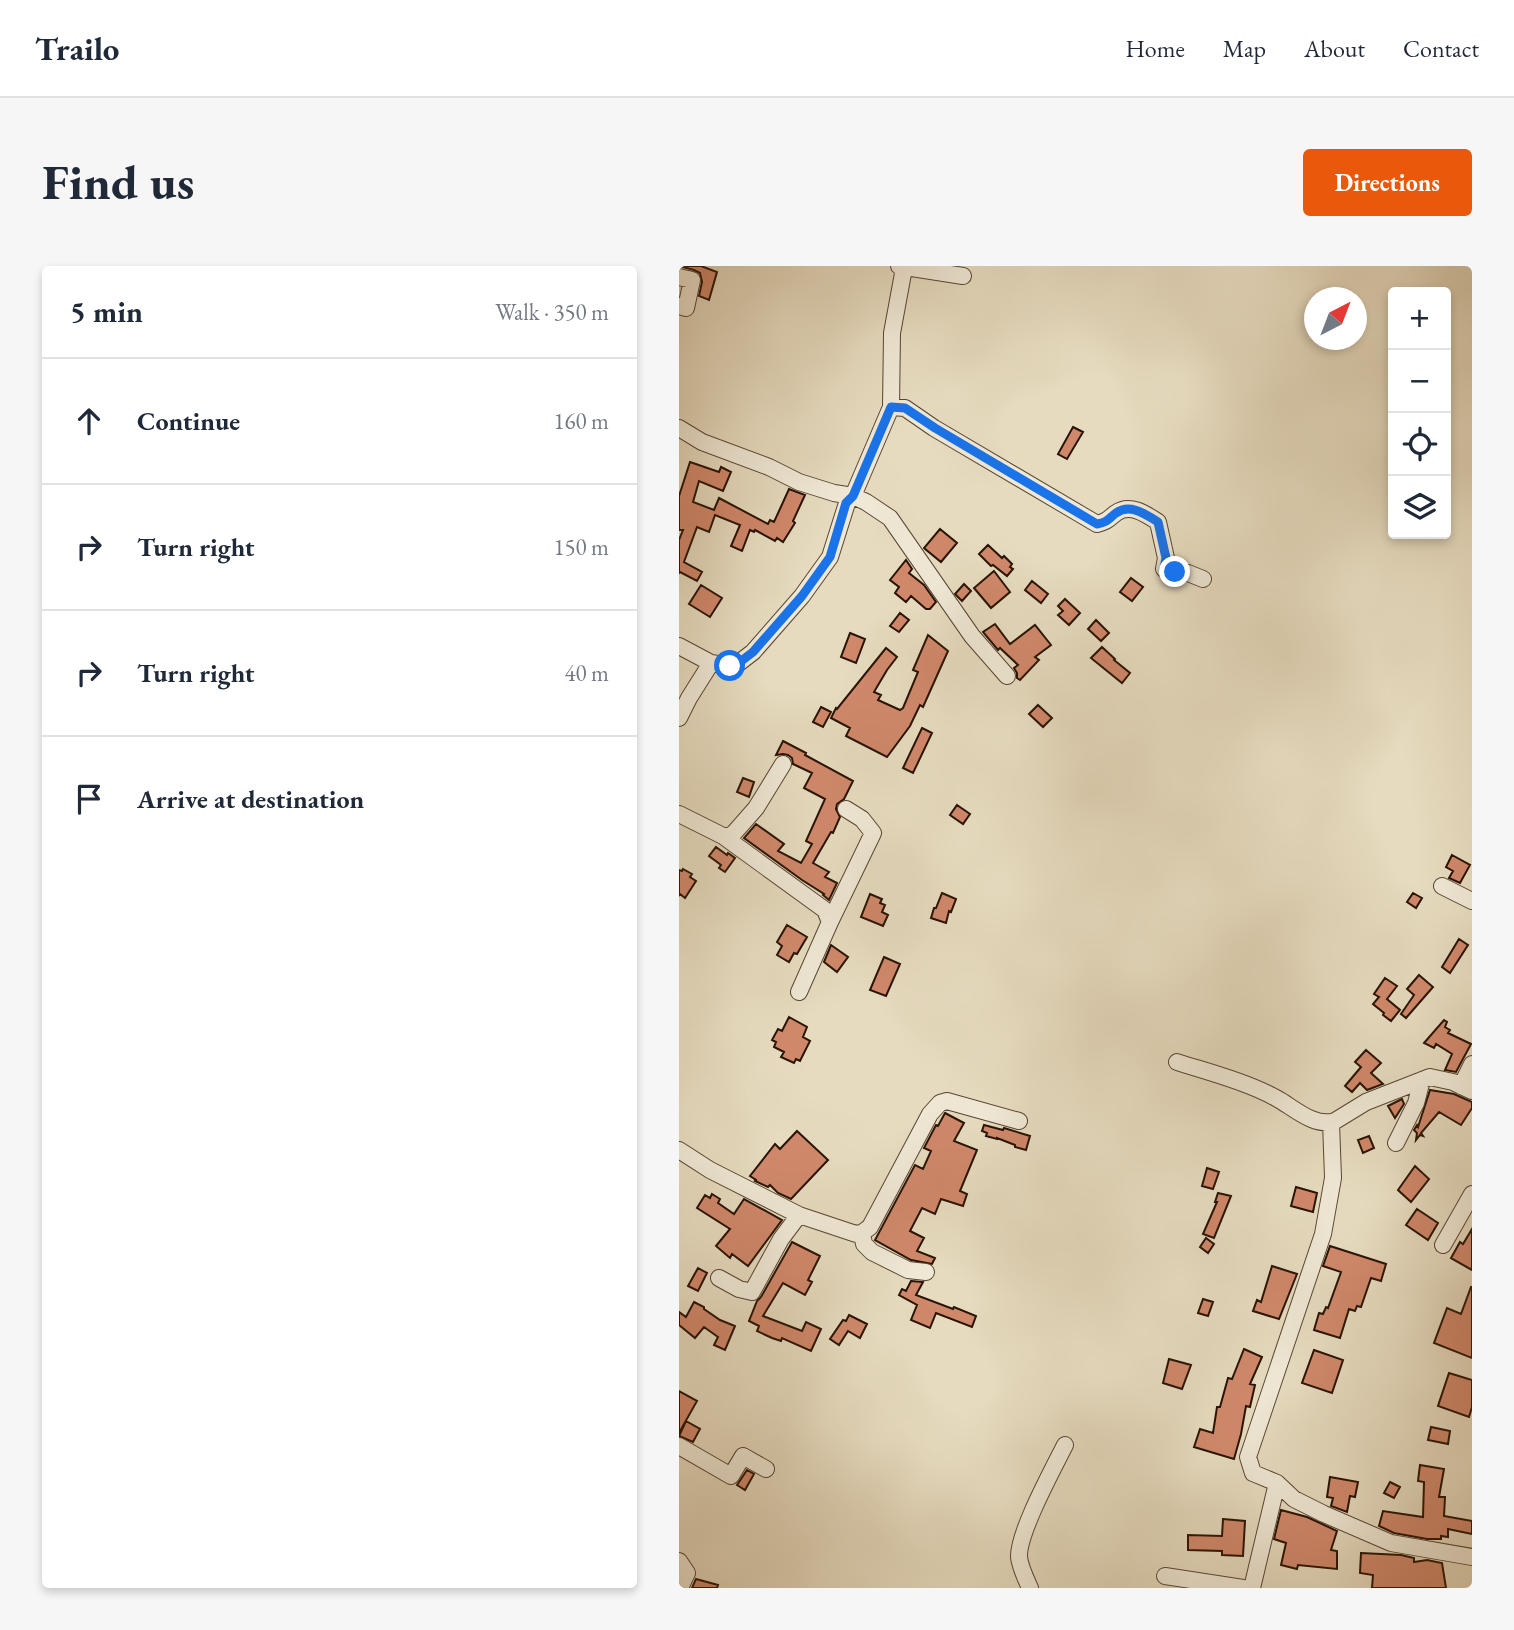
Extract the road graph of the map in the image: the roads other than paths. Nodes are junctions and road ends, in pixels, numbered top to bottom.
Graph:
1 (902, 267) edge
2 (963, 276) dead end
3 (679, 277) edge
4 (679, 306) edge
5 (891, 407) junction
6 (679, 428) edge
7 (853, 496) junction
8 (1203, 579) dead end
9 (679, 646) edge
10 (711, 663) junction
11 (1007, 676) dead end
12 (679, 718) edge
13 (783, 764) dead end
14 (846, 809) dead end
15 (679, 814) edge
16 (723, 836) junction
17 (1442, 886) dead end
18 (1472, 901) edge
19 (830, 922) junction
20 (799, 992) dead end
21 (1177, 1062) dead end
22 (1472, 1064) edge
23 (1422, 1080) junction
24 (1466, 1088) edge
25 (1019, 1121) dead end
26 (1331, 1122) junction
27 (1396, 1143) dead end
28 (679, 1150) edge
29 (1472, 1194) edge
30 (799, 1216) junction
31 (862, 1233) junction
32 (1443, 1245) dead end
33 (926, 1272) dead end
34 (719, 1278) dead end
35 (1065, 1445) dead end
36 (679, 1446) edge
37 (766, 1469) dead end
38 (1277, 1483) junction
39 (1472, 1557) edge
40 (679, 1561) edge
41 (1165, 1576) dead end
42 (680, 1588) edge
43 (1030, 1588) edge
44 (1243, 1588) edge
45 (1252, 1588) edge

1 - 2 street
1 - 5 street
3 - 4 street
5 - 7 street
5 - 8 street
6 - 7 street
7 - 10 street
7 - 11 street
9 - 10 street
10 - 12 street
13 - 16 street
14 - 19 street
15 - 16 street
16 - 19 street
17 - 18 street
19 - 20 street
21 - 26 street
22 - 24 street
23 - 24 street
23 - 26 street
23 - 27 street
25 - 31 street
26 - 38 street
28 - 30 street
29 - 32 street
30 - 31 street
30 - 34 street
31 - 33 street
35 - 43 street
36 - 37 street
38 - 39 street
38 - 45 street
40 - 42 street
41 - 44 street

